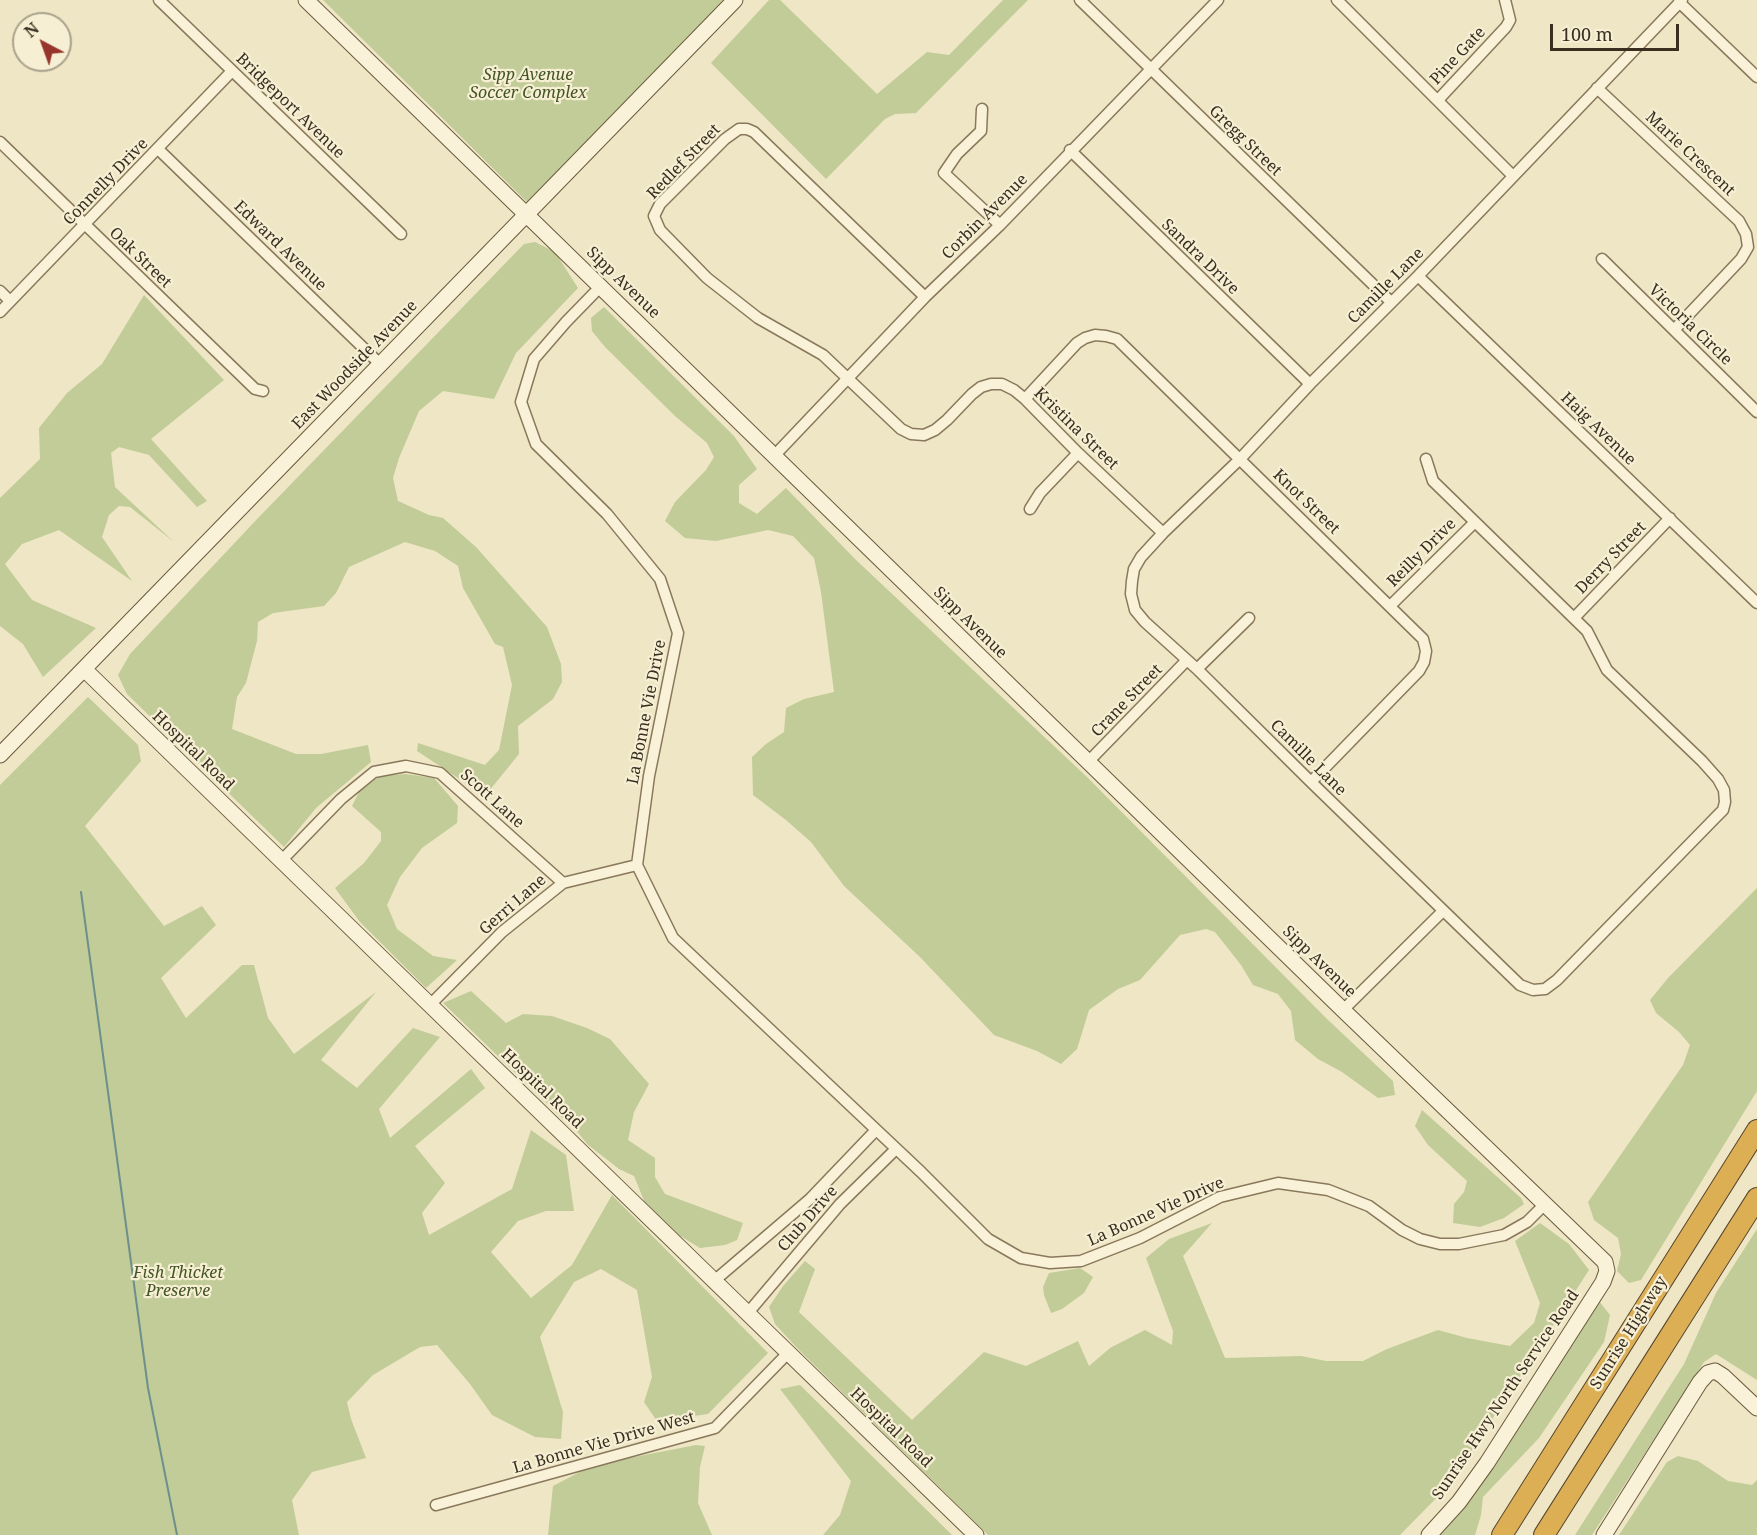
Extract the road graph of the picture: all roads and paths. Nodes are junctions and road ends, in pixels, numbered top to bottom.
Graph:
1 (159, 0) edge
2 (306, 0) edge
3 (735, 0) edge
4 (1080, 0) edge
5 (1218, 0) edge
6 (1337, 0) edge
7 (1505, 0) edge
8 (1680, 1) edge
9 (1150, 70) junction
10 (232, 71) junction
11 (1757, 77) edge
12 (1597, 88) junction
13 (1438, 100) junction
14 (982, 109) dead end
15 (0, 142) edge
16 (159, 149) junction
17 (1070, 150) junction
18 (1513, 176) junction
19 (526, 213) junction
20 (1000, 225) junction
21 (85, 226) junction
22 (401, 234) dead end
23 (1602, 259) dead end
24 (1418, 276) junction
25 (601, 286) junction
26 (0, 291) edge
27 (925, 297) junction
28 (10, 301) junction
29 (1392, 302) junction
30 (0, 312) edge
31 (1674, 330) junction
32 (381, 364) junction
33 (848, 378) junction
34 (1310, 384) junction
35 (263, 392) dead end
36 (1025, 399) junction
37 (1757, 411) edge
38 (1078, 453) junction
39 (774, 456) junction
40 (1240, 459) junction
41 (1426, 459) dead end
42 (1030, 509) dead end
43 (1670, 518) junction
44 (1475, 522) junction
45 (1163, 533) junction
46 (1757, 603) edge
47 (1390, 606) junction
48 (1249, 618) dead end
49 (1575, 618) junction
50 (1187, 660) junction
51 (84, 669) junction
52 (1197, 669) junction
53 (0, 755) edge
54 (1088, 762) junction
55 (1311, 782) junction
56 (281, 861) junction
57 (637, 865) junction
58 (563, 883) junction
59 (1443, 911) junction
60 (430, 1005) junction
61 (1343, 1010) junction
62 (876, 1130) junction
63 (1757, 1130) edge
64 (896, 1149) junction
65 (1757, 1198) edge
66 (1545, 1204) junction
67 (1607, 1271) joint
68 (714, 1281) junction
69 (747, 1314) junction
70 (788, 1353) junction
71 (1757, 1408) edge
72 (436, 1505) dead end
73 (976, 1535) edge
74 (1429, 1535) edge
75 (1502, 1535) edge
76 (1544, 1535) edge
77 (1604, 1535) edge

1 - 10 street, Bridgeport Avenue
2 - 19 street, Sipp Avenue
3 - 19 street, East Woodside Avenue
4 - 9 street, Gregg Street
5 - 9 street, Corbin Avenue
6 - 13 street
7 - 13 street, Pine Gate
8 - 11 street
8 - 12 street, Camille Lane
9 - 17 street, Corbin Avenue
9 - 29 street, Gregg Street
10 - 16 street, Connelly Drive
10 - 22 street, Bridgeport Avenue
12 - 18 street, Camille Lane
12 - 31 street, Marie Crescent
13 - 18 street
14 - 20 street
15 - 21 street, Oak Street
16 - 21 street, Connelly Drive
16 - 32 street, Edward Avenue
17 - 20 street, Corbin Avenue
17 - 34 street, Sandra Drive
18 - 24 street, Camille Lane
19 - 25 street, Sipp Avenue
19 - 32 street, East Woodside Avenue
20 - 27 street, Corbin Avenue
21 - 28 street, Connelly Drive
21 - 35 street, Oak Street
23 - 31 street, Victoria Circle
24 - 29 street, Camille Lane
24 - 43 street, Haig Avenue
25 - 39 street, Sipp Avenue
25 - 57 street, La Bonne Vie Drive
26 - 28 street
27 - 33 street, Corbin Avenue
27 - 33 street, Redlef Street
28 - 30 street, Connelly Drive
29 - 34 street, Camille Lane
31 - 37 street, Victoria Circle
32 - 51 street, East Woodside Avenue
33 - 36 street, Kristina Street
33 - 39 street, Corbin Avenue
34 - 40 street, Camille Lane
36 - 38 street, Kristina Street
36 - 40 street, Knot Street
38 - 42 street
38 - 45 street, Kristina Street
39 - 54 street, Sipp Avenue
40 - 45 street, Camille Lane
40 - 47 street, Knot Street
41 - 44 street, Camille Lane
43 - 46 street, Haig Avenue
43 - 49 street, Derry Street
44 - 47 street, Reilly Drive
44 - 49 street, Camille Lane
45 - 50 street, Camille Lane
47 - 55 street, Knot Street
48 - 52 street
49 - 59 street, Camille Lane
50 - 52 street, Camille Lane
50 - 54 street, Crane Street
51 - 53 street, East Woodside Avenue
51 - 56 street, Hospital Road
52 - 55 street, Camille Lane
54 - 61 street, Sipp Avenue
55 - 59 street, Camille Lane
56 - 58 street, Scott Lane
56 - 60 street, Hospital Road
57 - 58 street, Gerri Lane
57 - 62 street, La Bonne Vie Drive
58 - 60 street, Gerri Lane
59 - 61 street
60 - 68 street, Hospital Road
61 - 66 street, Sipp Avenue
62 - 64 street, La Bonne Vie Drive
62 - 68 street
63 - 75 highway, Sunrise Highway
64 - 66 street, La Bonne Vie Drive
64 - 69 street, Club Drive
65 - 76 highway
66 - 67 street, Sipp Avenue
67 - 74 street, Sunrise Hwy North Service Road
68 - 69 street, Hospital Road
69 - 70 street, Hospital Road
70 - 72 street, La Bonne Vie Drive West
70 - 73 street, Hospital Road
71 - 77 street

